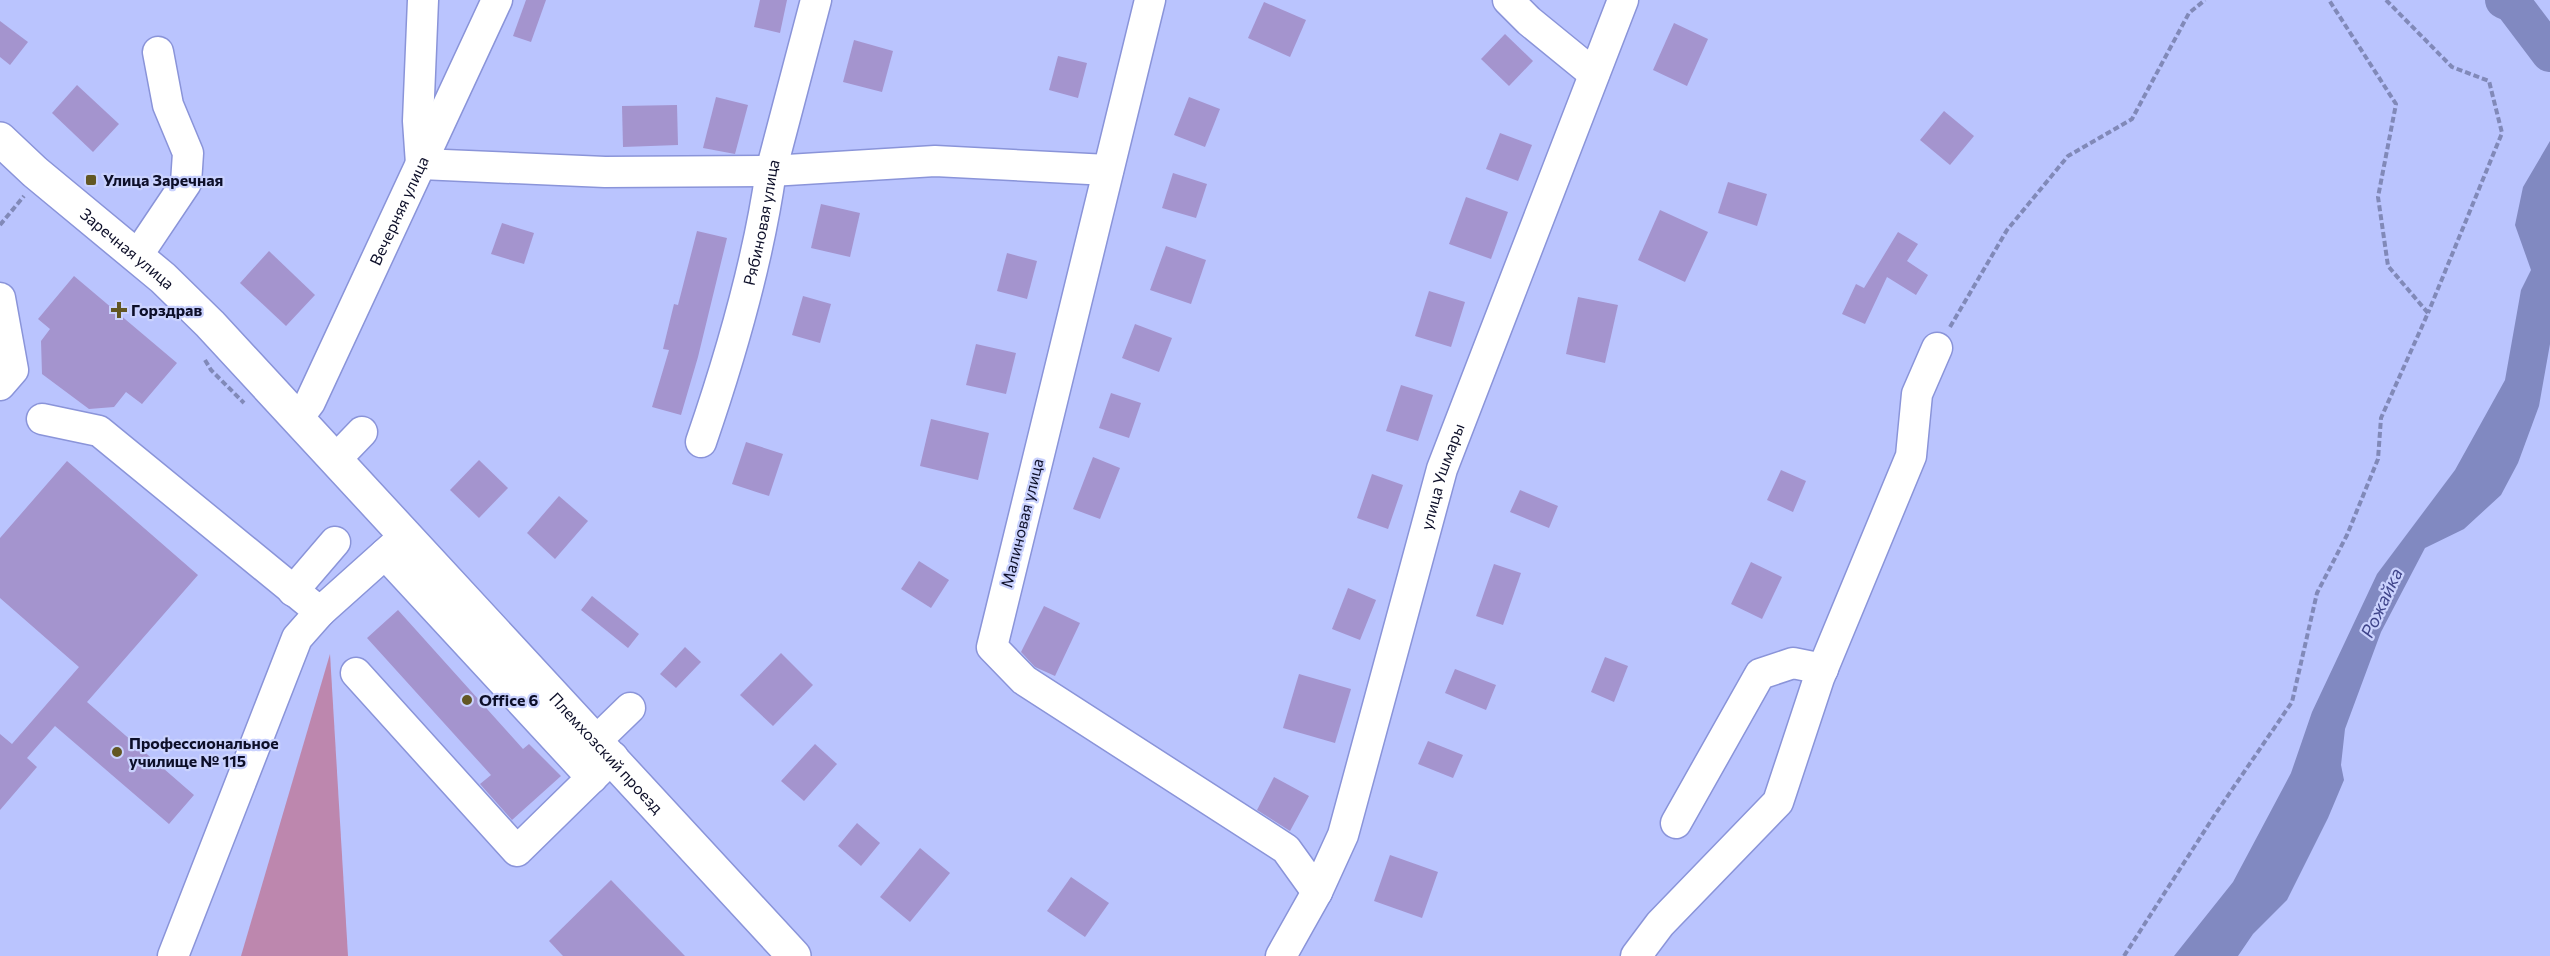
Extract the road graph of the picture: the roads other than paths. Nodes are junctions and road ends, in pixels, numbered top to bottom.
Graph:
1 (423, 0) edge
2 (497, 0) edge
3 (816, 0) edge
4 (1150, 0) edge
5 (1508, 0) edge
6 (1623, 0) edge
7 (158, 52) dead end
8 (1594, 74) junction
9 (0, 139) edge
10 (421, 164) junction
11 (1108, 170) junction
12 (771, 171) junction
13 (137, 256) junction
14 (0, 298) edge
15 (1937, 348) road end
16 (0, 385) edge
17 (297, 418) junction
18 (42, 419) dead end
19 (362, 432) dead end
20 (701, 442) dead end
21 (335, 460) junction
22 (335, 542) dead end
23 (395, 545) junction
24 (293, 591) junction
25 (320, 612) junction
26 (1823, 669) junction
27 (356, 673) dead end
28 (630, 708) dead end
29 (601, 758) junction
30 (1676, 823) dead end
31 (1317, 892) junction
32 (173, 956) edge
33 (794, 956) edge
34 (1281, 956) edge
35 (1636, 956) edge

1 - 10 street
2 - 10 street, Вечерняя улица
3 - 12 street, Рябиновая улица
4 - 11 street, Малиновая улица
5 - 8 street
6 - 8 street, улица Ушмары
7 - 13 street
8 - 31 street, улица Ушмары
9 - 13 main road, Заречная улица
10 - 12 street
10 - 17 street, Вечерняя улица
11 - 12 street
11 - 31 street, Малиновая улица
12 - 20 street, Рябиновая улица
13 - 17 main road, Заречная улица
14 - 16 street
15 - 26 street
17 - 21 main road, Племхозский проезд
18 - 24 street
19 - 21 street
21 - 23 main road, Племхозский проезд
22 - 24 street
23 - 25 street
23 - 29 main road, Племхозский проезд
24 - 25 street
25 - 32 street
26 - 30 street
26 - 35 street
27 - 29 street
28 - 29 street
29 - 33 main road, Племхозский проезд
31 - 34 street, улица Ушмары

